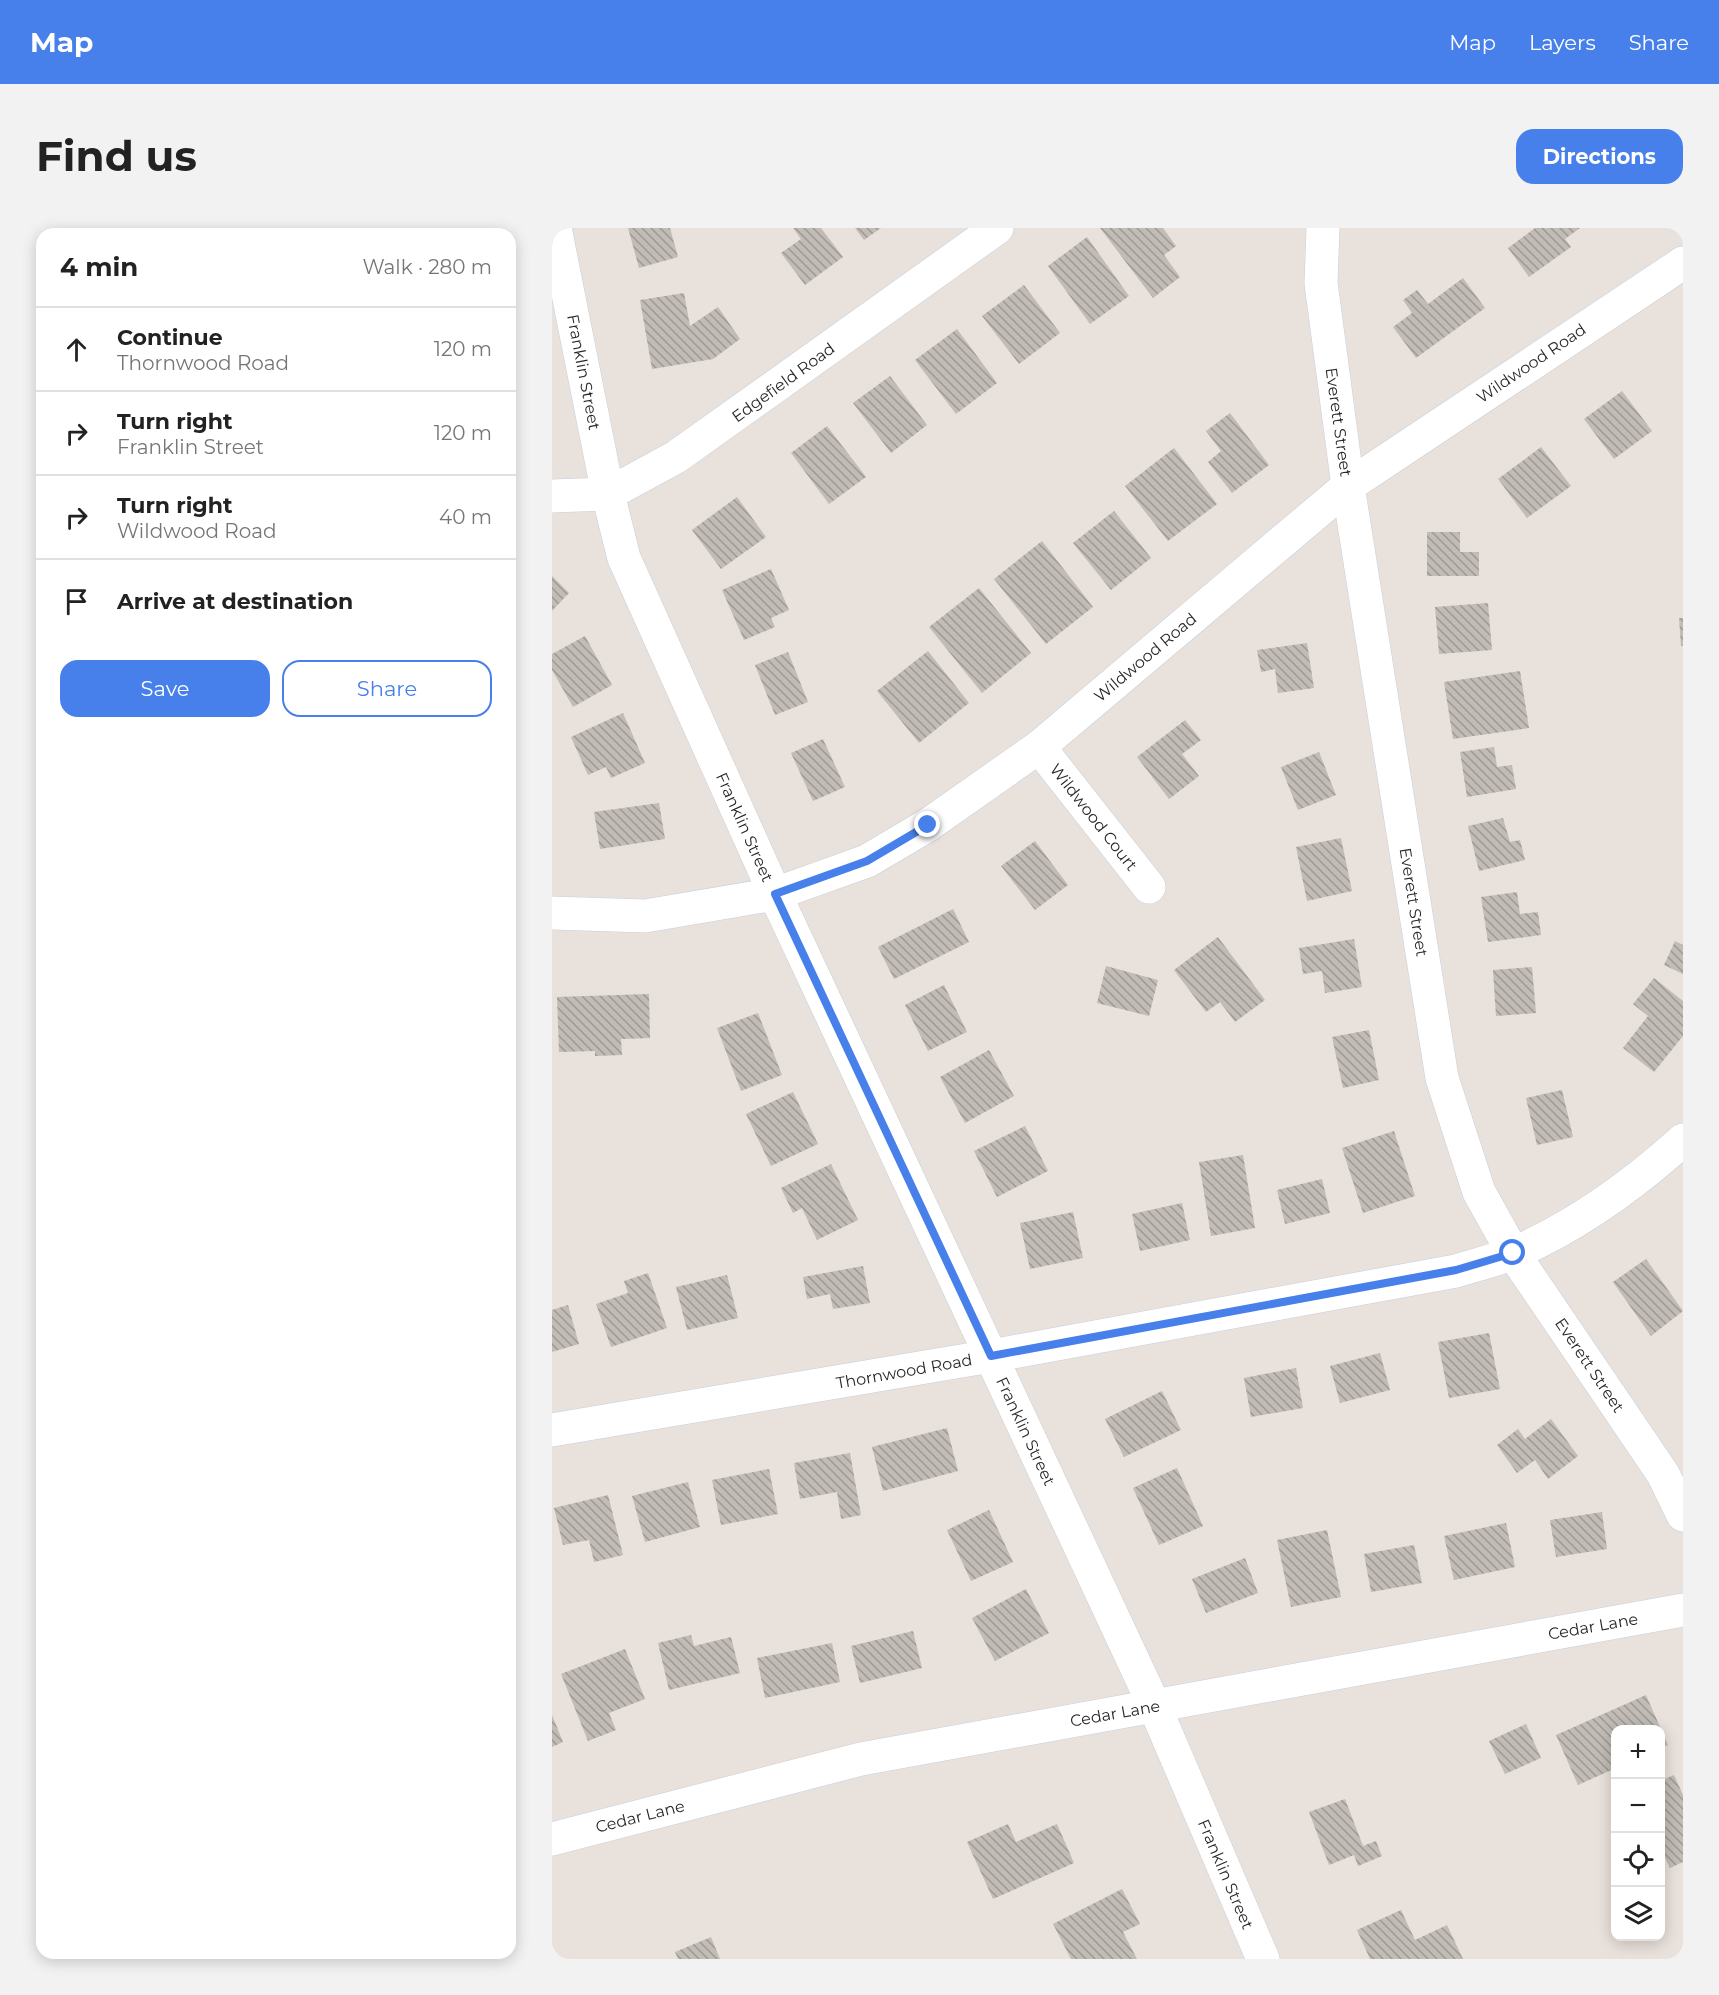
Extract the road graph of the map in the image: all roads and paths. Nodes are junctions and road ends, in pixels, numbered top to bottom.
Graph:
1 (555, 228) edge
2 (997, 228) edge
3 (1323, 228) edge
4 (1683, 263) edge
5 (1348, 486) junction
6 (608, 494) junction
7 (552, 495) edge
8 (1039, 747) junction
9 (1149, 887) dead end
10 (775, 894) junction
11 (552, 913) edge
12 (1683, 1140) edge
13 (1513, 1253) junction
14 (991, 1356) junction
15 (552, 1430) edge
16 (1683, 1515) edge
17 (1683, 1610) edge
18 (1154, 1706) junction
19 (552, 1839) edge
20 (1263, 1959) edge

1 - 6 street, Franklin Street
2 - 6 street, Edgefield Road
3 - 5 street, Everett Street
4 - 5 street, Wildwood Road
5 - 8 street, Wildwood Road
5 - 13 street, Everett Street
6 - 7 street, Edgefield Road
6 - 10 street, Franklin Street
8 - 9 street, Wildwood Court
8 - 10 street, Wildwood Road
10 - 11 street, Wildwood Road
10 - 14 street, Franklin Street
12 - 13 street, Thornwood Road
13 - 14 street, Thornwood Road
13 - 16 street, Everett Street
14 - 15 street, Thornwood Road
14 - 18 street, Franklin Street
17 - 18 street, Cedar Lane
18 - 19 street, Cedar Lane
18 - 20 street, Franklin Street

